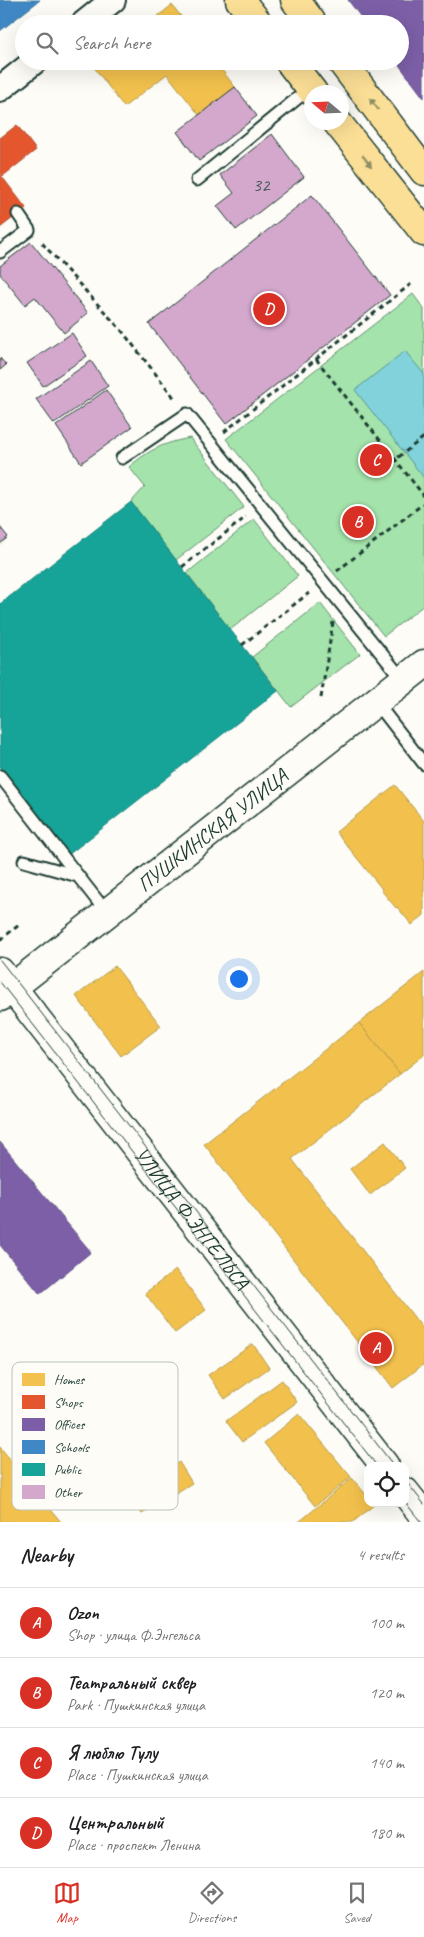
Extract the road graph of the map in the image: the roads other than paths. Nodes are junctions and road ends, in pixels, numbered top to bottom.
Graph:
1 (113, 0) edge
2 (240, 0) edge
3 (295, 0) edge
4 (94, 15) edge
5 (252, 15) edge
6 (306, 15) edge
7 (24, 70) edge
8 (296, 70) edge
9 (348, 70) edge
10 (308, 85) edge
11 (0, 89) edge
12 (304, 96) edge
13 (343, 130) edge
14 (424, 171) edge
15 (197, 180) dead end
16 (18, 214) dead end
17 (424, 232) edge
18 (0, 252) edge
19 (122, 458) dead end
20 (414, 672) edge
21 (376, 702) junction
22 (424, 764) edge
23 (0, 776) edge
24 (24, 861) dead end
25 (78, 876) junction
26 (107, 913) junction
27 (4, 985) edge
28 (382, 1462) edge
29 (409, 1497) edge
30 (424, 1516) edge

1 - 4 street
2 - 5 main road
3 - 6 main road
7 - 11 street
8 - 10 main road
14 -> 9 main road
12 - 15 lane
13 -> 17 main road
16 - 18 lane
19 - 20 lane
20 - 21 street, ПУШКИНСКАЯ УЛИЦА
21 - 22 lane
21 - 26 street, ПУШКИНСКАЯ УЛИЦА
23 - 25 lane
24 - 25 lane
25 - 26 lane
26 - 27 street, ПУШКИНСКАЯ УЛИЦА
27 - 28 street, УЛИЦА Ф.ЭНГЕЛЬСА
29 - 30 street

